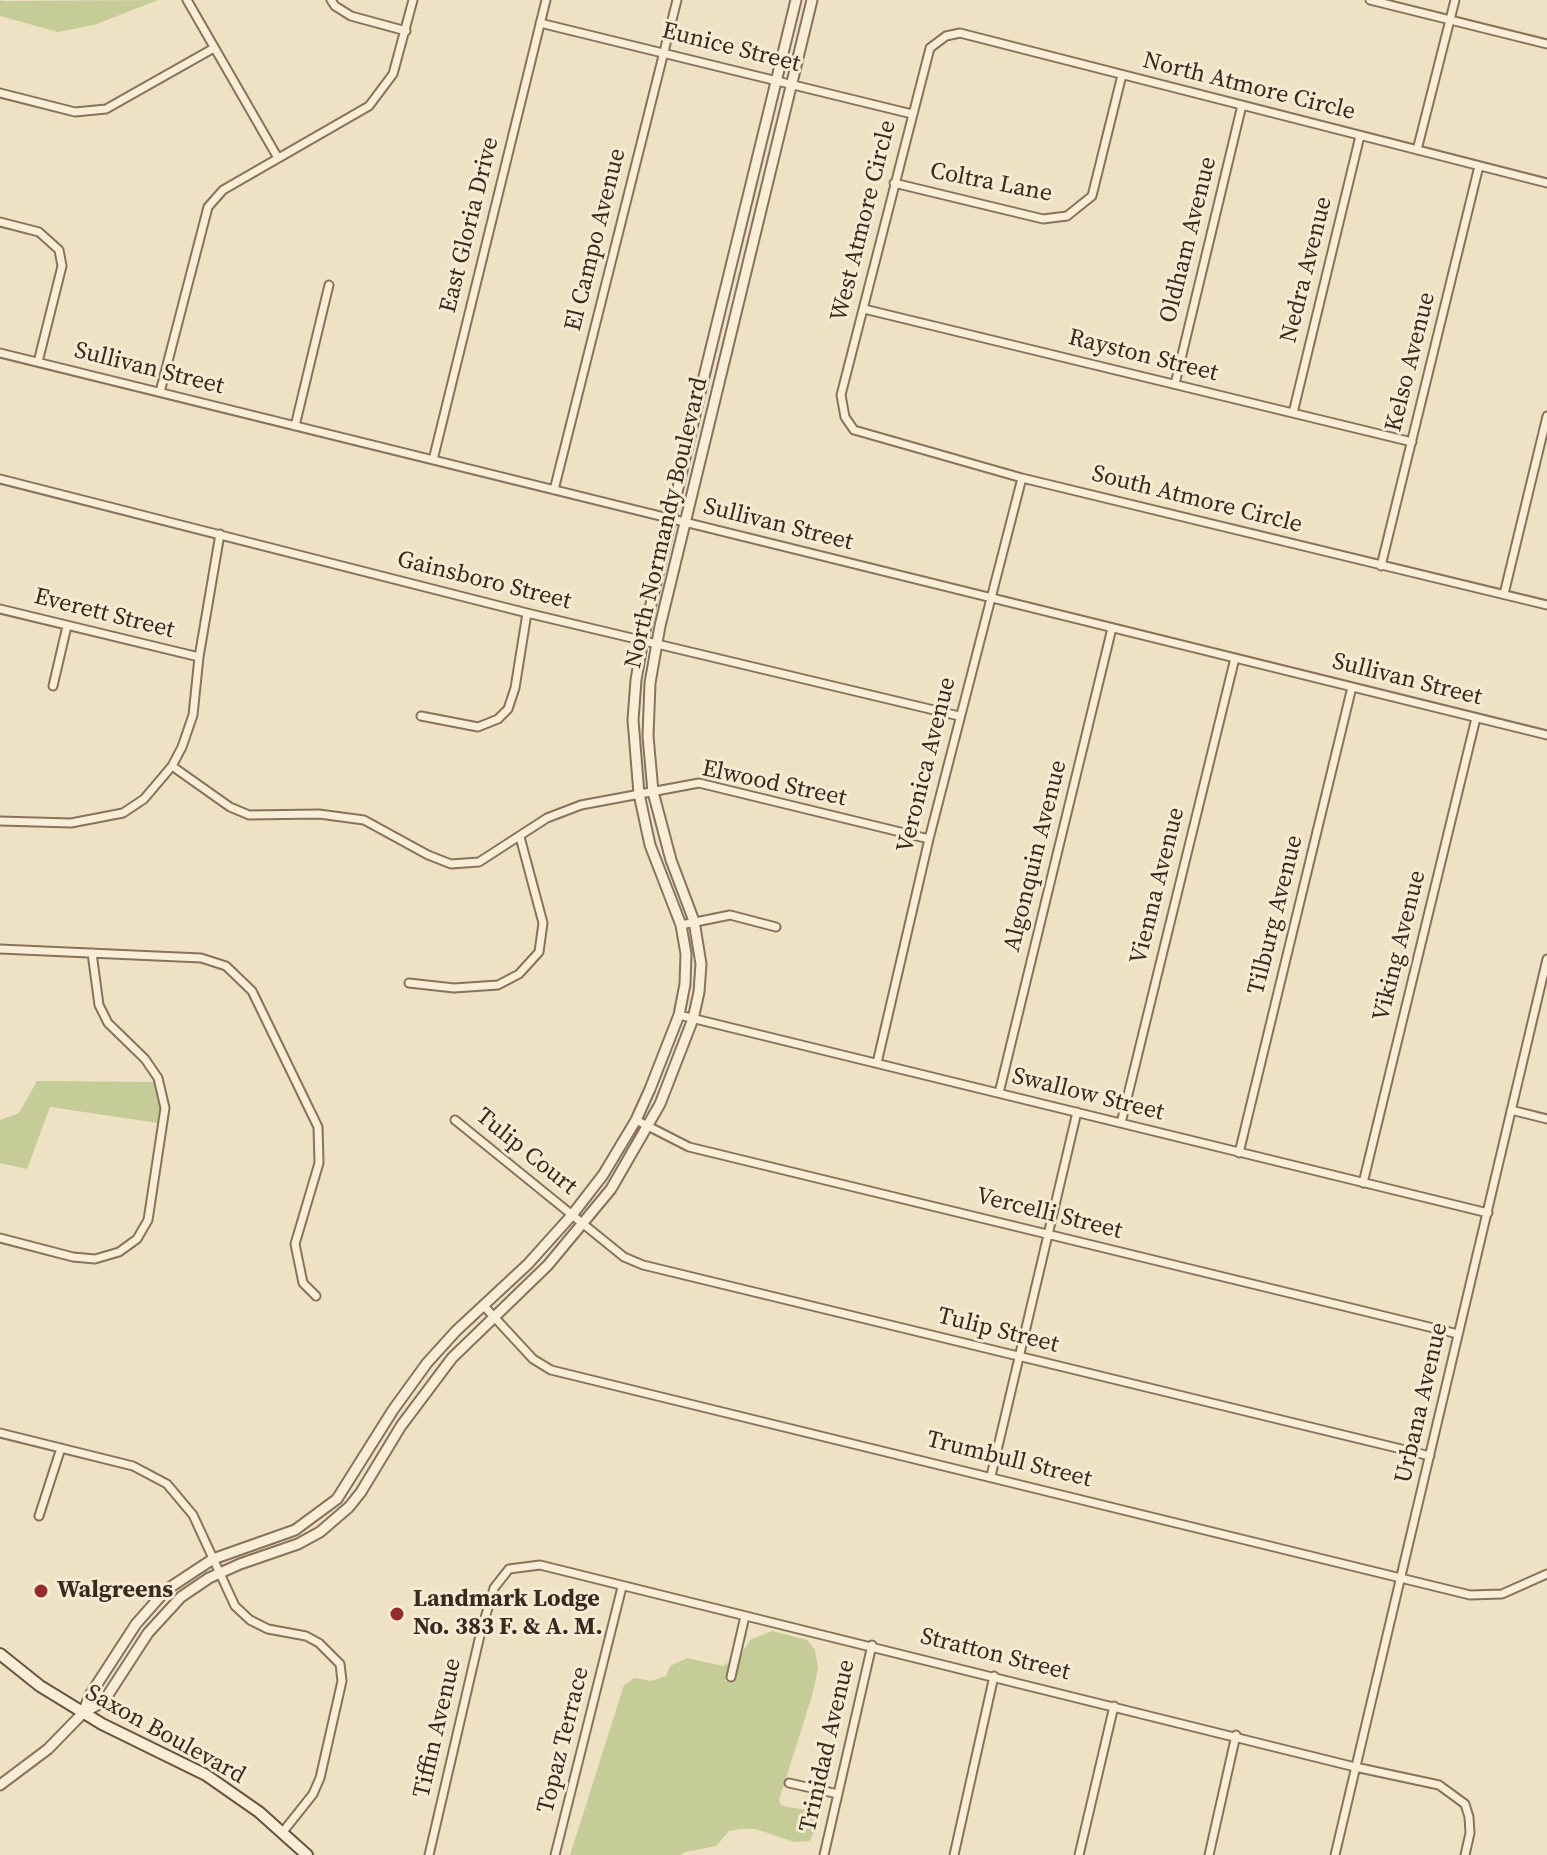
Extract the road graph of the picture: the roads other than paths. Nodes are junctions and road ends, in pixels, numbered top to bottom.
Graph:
1 (187, 0) edge
2 (331, 0) edge
3 (413, 0) edge
4 (546, 0) edge
5 (677, 0) edge
6 (796, 0) edge
7 (812, 0) edge
8 (1370, 0) edge
9 (1455, 0) edge
10 (1450, 20) junction
11 (540, 23) junction
12 (406, 31) junction
13 (941, 39) joint
14 (1547, 44) edge
15 (214, 48) junction
16 (663, 52) junction
17 (1122, 75) junction
18 (776, 80) junction
19 (792, 84) junction
20 (0, 93) edge
21 (1242, 105) junction
22 (912, 114) junction
23 (1360, 136) junction
24 (1417, 150) junction
25 (278, 158) junction
26 (1479, 166) junction
27 (894, 183) junction
28 (1547, 183) edge
29 (0, 222) edge
30 (329, 285) dead end
31 (864, 309) junction
32 (0, 353) edge
33 (38, 362) junction
34 (1175, 384) junction
35 (160, 392) junction
36 (1293, 413) junction
37 (1547, 416) edge
38 (845, 417) joint
39 (295, 426) junction
40 (1412, 442) junction
41 (433, 460) junction
42 (1022, 478) junction
43 (0, 479) edge
44 (554, 490) junction
45 (672, 519) junction
46 (686, 522) junction
47 (220, 534) junction
48 (1381, 566) junction
49 (1504, 594) junction
50 (991, 598) junction
51 (1547, 605) edge
52 (0, 609) edge
53 (527, 613) junction
54 (67, 626) junction
55 (1112, 628) junction
56 (643, 639) junction
57 (657, 643) junction
58 (199, 657) junction
59 (1235, 658) junction
60 (53, 686) dead end
61 (1352, 687) junction
62 (421, 716) dead end
63 (959, 716) junction
64 (1476, 718) junction
65 (1547, 735) edge
66 (172, 766) junction
67 (653, 792) junction
68 (639, 794) junction
69 (0, 821) edge
70 (520, 837) junction
71 (929, 839) junction
72 (694, 921) junction
73 (681, 925) junction
74 (776, 927) dead end
75 (0, 949) edge
76 (92, 953) junction
77 (1547, 959) edge
78 (409, 983) dead end
79 (1542, 998) edge
80 (679, 1015) junction
81 (693, 1019) junction
82 (877, 1063) junction
83 (999, 1093) junction
84 (1511, 1110) junction
85 (1077, 1112) junction
86 (1547, 1119) edge
87 (455, 1120) dead end
88 (636, 1120) junction
89 (1121, 1123) junction
90 (649, 1126) junction
91 (1239, 1153) junction
92 (1363, 1183) junction
93 (1488, 1213) junction
94 (572, 1215) junction
95 (584, 1224) junction
96 (1050, 1235) junction
97 (0, 1238) edge
98 (316, 1296) dead end
99 (483, 1305) junction
100 (493, 1318) junction
101 (1458, 1334) junction
102 (1019, 1357) junction
103 (0, 1433) edge
104 (61, 1448) junction
105 (1430, 1456) junction
106 (991, 1476) junction
107 (39, 1516) dead end
108 (213, 1559) junction
109 (509, 1569) joint
110 (220, 1574) junction
111 (1547, 1574) edge
112 (1402, 1579) junction
113 (622, 1587) junction
114 (745, 1616) junction
115 (872, 1645) junction
116 (0, 1654) edge
117 (994, 1676) junction
118 (731, 1677) dead end
119 (1114, 1706) junction
120 (83, 1713) junction
121 (1236, 1735) junction
122 (1355, 1767) junction
123 (789, 1783) dead end
124 (0, 1785) edge
125 (838, 1794) junction
126 (282, 1833) junction
127 (307, 1855) edge
128 (430, 1855) edge
129 (555, 1855) edge
130 (824, 1855) edge
131 (954, 1855) edge
132 (1079, 1855) edge
133 (1209, 1855) edge
134 (1335, 1855) edge
135 (1465, 1855) edge

1 - 15 street
2 - 12 street
3 - 12 street
4 - 11 street, East Gloria Drive
5 - 16 street, El Campo Avenue
6 - 18 street, North Normandy Boulevard
7 - 19 street, North Normandy Boulevard
8 - 10 street
9 - 10 street
10 - 14 street
10 - 24 street
11 - 16 street, Eunice Street
11 - 41 street, East Gloria Drive
12 - 25 street
13 - 17 street, North Atmore Circle
13 - 22 street, West Atmore Circle
15 - 20 street
15 - 25 street
16 - 18 street, Eunice Street
16 - 44 street, El Campo Avenue
17 - 21 street, North Atmore Circle
17 - 27 street, Coltra Lane
18 - 19 street, Eunice Street
18 - 45 street, North Normandy Boulevard
19 - 22 street, Eunice Street
19 - 46 street, North Normandy Boulevard
21 - 23 street, North Atmore Circle
21 - 34 street, Oldham Avenue
22 - 27 street, West Atmore Circle
23 - 24 street, North Atmore Circle
23 - 36 street, Nedra Avenue
24 - 26 street, North Atmore Circle
25 - 35 street
26 - 28 street, North Atmore Circle
26 - 40 street, Kelso Avenue
27 - 31 street, West Atmore Circle
29 - 33 street
30 - 39 street
31 - 34 street, Rayston Street
31 - 38 street, West Atmore Circle
32 - 33 street, Sullivan Street
33 - 35 street, Sullivan Street
34 - 36 street, Rayston Street
35 - 39 street, Sullivan Street
36 - 40 street, Rayston Street
37 - 49 street
38 - 42 street, South Atmore Circle
39 - 41 street, Sullivan Street
40 - 48 street, Kelso Avenue
41 - 44 street, Sullivan Street
42 - 48 street, South Atmore Circle
42 - 50 street, Veronica Avenue
43 - 47 street, Gainsboro Street
44 - 45 street, Sullivan Street
45 - 46 street, Sullivan Street
45 - 56 street, North Normandy Boulevard
46 - 50 street, Sullivan Street
46 - 57 street, North Normandy Boulevard
47 - 53 street, Gainsboro Street
47 - 58 street
48 - 49 street, South Atmore Circle
49 - 51 street, South Atmore Circle
50 - 55 street, Sullivan Street
50 - 63 street, Veronica Avenue
52 - 54 street, Everett Street
53 - 56 street, Gainsboro Street
53 - 62 street
54 - 58 street, Everett Street
54 - 60 street
55 - 59 street, Sullivan Street
55 - 83 street, Algonquin Avenue
56 - 57 street, Gainsboro Street
56 - 68 street, North Normandy Boulevard
57 - 63 street, Gainsboro Street
57 - 67 street, North Normandy Boulevard
58 - 66 street
59 - 61 street, Sullivan Street
59 - 89 street, Vienna Avenue
61 - 64 street, Sullivan Street
61 - 91 street, Tilburg Avenue
63 - 71 street, Veronica Avenue
64 - 65 street, Sullivan Street
64 - 92 street, Viking Avenue
66 - 69 street
66 - 70 street, Elwood Street
67 - 68 street, Elwood Street
67 - 71 street, Elwood Street
67 - 72 street, North Normandy Boulevard
68 - 70 street, Elwood Street
68 - 73 street, North Normandy Boulevard
70 - 78 street
71 - 82 street, Veronica Avenue
72 - 73 street
72 - 74 street
72 - 81 street, North Normandy Boulevard
73 - 80 street, North Normandy Boulevard
75 - 76 street
76 - 97 street
76 - 98 street
77 - 79 street, Urbana Avenue
79 - 84 street, Urbana Avenue
80 - 81 street, Swallow Street
80 - 88 street, North Normandy Boulevard
81 - 82 street, Swallow Street
81 - 90 street, North Normandy Boulevard
82 - 83 street, Swallow Street
83 - 85 street, Swallow Street
84 - 86 street
84 - 93 street, Urbana Avenue
85 - 89 street, Swallow Street
85 - 96 street
87 - 94 street, Tulip Court
88 - 90 street, Vercelli Street
88 - 94 street, North Normandy Boulevard
89 - 91 street, Swallow Street
90 - 95 street, North Normandy Boulevard
90 - 96 street, Vercelli Street
91 - 92 street, Swallow Street
92 - 93 street, Swallow Street
93 - 101 street, Urbana Avenue
94 - 95 street, Tulip Street
94 - 99 street, North Normandy Boulevard
95 - 100 street, North Normandy Boulevard
95 - 102 street, Tulip Street
96 - 101 street, Vercelli Street
96 - 102 street
99 - 100 street, Trumbull Street
99 - 108 street, North Normandy Boulevard
100 - 106 street, Trumbull Street
100 - 110 street, North Normandy Boulevard
101 - 105 street, Urbana Avenue
102 - 105 street, Tulip Street
102 - 106 street
103 - 104 street
104 - 107 street
104 - 108 street
105 - 112 street, Urbana Avenue
106 - 112 street, Trumbull Street
108 - 110 street
108 - 120 street, North Normandy Boulevard
109 - 113 street, Stratton Street
109 - 128 street, Tiffin Avenue
110 - 120 street, North Normandy Boulevard
110 - 126 street
111 - 112 street, Trumbull Street
112 - 122 street, Urbana Avenue
113 - 114 street, Stratton Street
113 - 129 street, Topaz Terrace
114 - 115 street, Stratton Street
114 - 118 street
115 - 117 street, Stratton Street
115 - 125 street, Trinidad Avenue
116 - 120 main road, Saxon Boulevard
117 - 119 street, Stratton Street
117 - 131 street
119 - 121 street, Stratton Street
119 - 132 street
120 - 124 street, North Normandy Boulevard
120 - 126 main road, Saxon Boulevard
121 - 122 street, Stratton Street
121 - 133 street
122 - 134 street, Urbana Avenue
122 - 135 street, Stratton Street
123 - 125 street
125 - 130 street, Trinidad Avenue
126 - 127 main road, Saxon Boulevard

